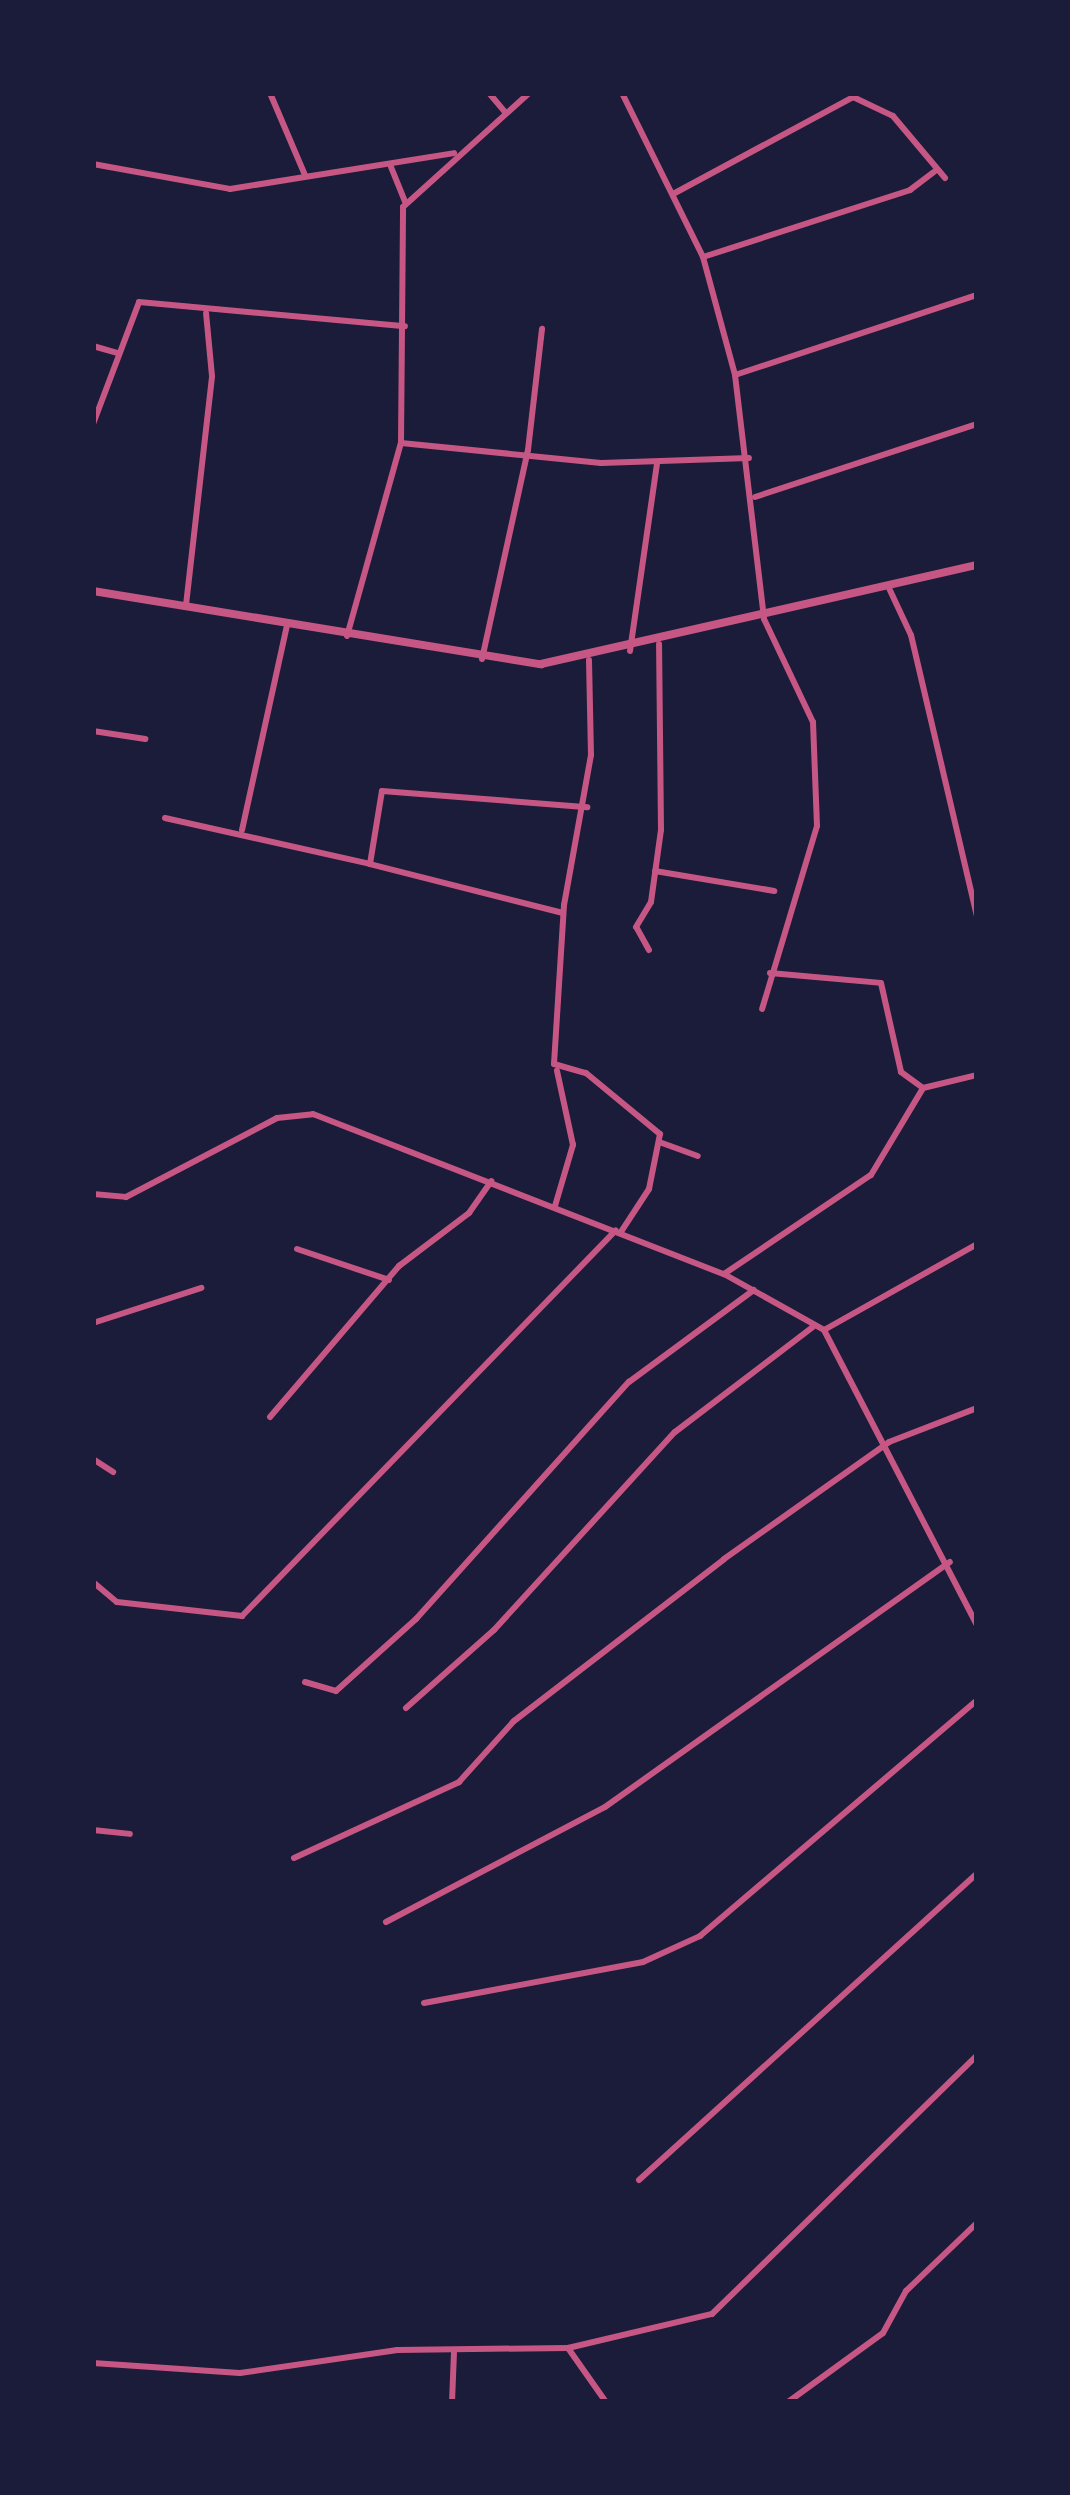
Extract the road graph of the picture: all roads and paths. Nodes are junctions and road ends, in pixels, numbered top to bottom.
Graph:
1 (270, 93) edge
2 (489, 93) edge
3 (529, 93) edge
4 (622, 93) edge
5 (506, 113) junction
6 (454, 153) junction
7 (93, 164) edge
8 (391, 166) junction
9 (934, 172) junction
10 (305, 175) junction
11 (945, 178) dead end
12 (673, 194) junction
13 (405, 202) junction
14 (703, 256) junction
15 (977, 295) edge
16 (206, 313) junction
17 (405, 326) junction
18 (542, 329) dead end
19 (93, 346) edge
20 (117, 353) junction
21 (735, 375) junction
22 (93, 424) edge
23 (977, 424) edge
24 (401, 443) junction
25 (528, 450) junction
26 (748, 458) junction
27 (656, 464) junction
28 (755, 497) junction
29 (977, 565) edge
30 (886, 583) junction
31 (93, 591) edge
32 (186, 605) junction
33 (764, 619) junction
34 (287, 625) junction
35 (347, 636) junction
36 (659, 644) junction
37 (630, 651) junction
38 (482, 659) junction
39 (589, 660) junction
40 (93, 731) edge
41 (145, 739) dead end
42 (587, 807) junction
43 (165, 818) dead end
44 (242, 830) junction
45 (370, 864) junction
46 (655, 871) junction
47 (774, 892) dead end
48 (563, 913) junction
49 (977, 917) edge
50 (649, 950) dead end
51 (770, 973) junction
52 (762, 1010) dead end
53 (557, 1071) junction
54 (977, 1075) edge
55 (923, 1088) junction
56 (661, 1142) junction
57 (698, 1156) dead end
58 (491, 1180) junction
59 (93, 1194) edge
60 (555, 1206) junction
61 (618, 1231) junction
62 (977, 1244) edge
63 (296, 1249) dead end
64 (724, 1274) junction
65 (389, 1280) junction
66 (201, 1288) dead end
67 (754, 1290) junction
68 (93, 1323) edge
69 (813, 1328) junction
70 (824, 1330) junction
71 (977, 1408) edge
72 (270, 1417) dead end
73 (889, 1442) junction
74 (93, 1459) edge
75 (112, 1472) dead end
76 (950, 1562) junction
77 (93, 1582) edge
78 (977, 1625) edge
79 (305, 1682) dead end
80 (977, 1700) edge
81 (406, 1708) dead end
82 (93, 1830) edge
83 (130, 1834) dead end
84 (294, 1858) dead end
85 (977, 1873) edge
86 (386, 1922) dead end
87 (424, 2003) dead end
88 (977, 2056) edge
89 (640, 2180) dead end
90 (977, 2223) edge
91 (568, 2348) junction
92 (454, 2353) junction
93 (93, 2363) edge
94 (452, 2402) edge
95 (606, 2402) edge
96 (788, 2402) edge

1 - 10 street
2 - 5 street
3 - 5 street
4 - 12 street
5 - 6 street
6 - 8 street
6 - 13 street
7 - 10 street
8 - 10 street
8 - 13 street
9 - 11 street
9 - 12 street
9 - 14 street
12 - 14 street
13 - 17 street
14 - 21 street
15 - 21 street
16 - 17 street
16 - 20 street
16 - 32 street
17 - 24 street
18 - 25 street
19 - 20 street
20 - 22 street
21 - 26 street
23 - 28 street
24 - 25 street
24 - 35 street
25 - 27 street
25 - 38 street
26 - 27 street
26 - 28 street
27 - 37 street
28 - 33 street
29 - 30 street
30 - 33 street
30 - 49 street
31 - 32 street
32 - 34 street
33 - 36 street
33 - 51 street
34 - 35 street
34 - 44 street
35 - 38 street
36 - 37 street
36 - 46 street
37 - 39 street
38 - 39 street
39 - 42 street
40 - 41 street
42 - 45 street
42 - 48 street
43 - 44 street
44 - 45 street
45 - 48 street
46 - 47 street
46 - 50 street
48 - 53 street
51 - 52 street
51 - 55 street
53 - 56 street
53 - 60 street
54 - 55 street
55 - 64 street
56 - 57 street
56 - 61 street
58 - 59 street
58 - 60 street
58 - 65 street
60 - 61 street
61 - 64 street
61 - 77 street
62 - 70 street
63 - 65 street
64 - 67 street
65 - 72 street
66 - 68 street
67 - 69 street
67 - 79 street
69 - 70 street
69 - 81 street
70 - 73 street
71 - 73 street
73 - 76 street
73 - 84 street
74 - 75 street
76 - 78 street
76 - 86 street
80 - 87 street
82 - 83 street
85 - 89 street
88 - 91 street
90 - 96 street
91 - 92 street
91 - 95 street
92 - 93 street
92 - 94 street

